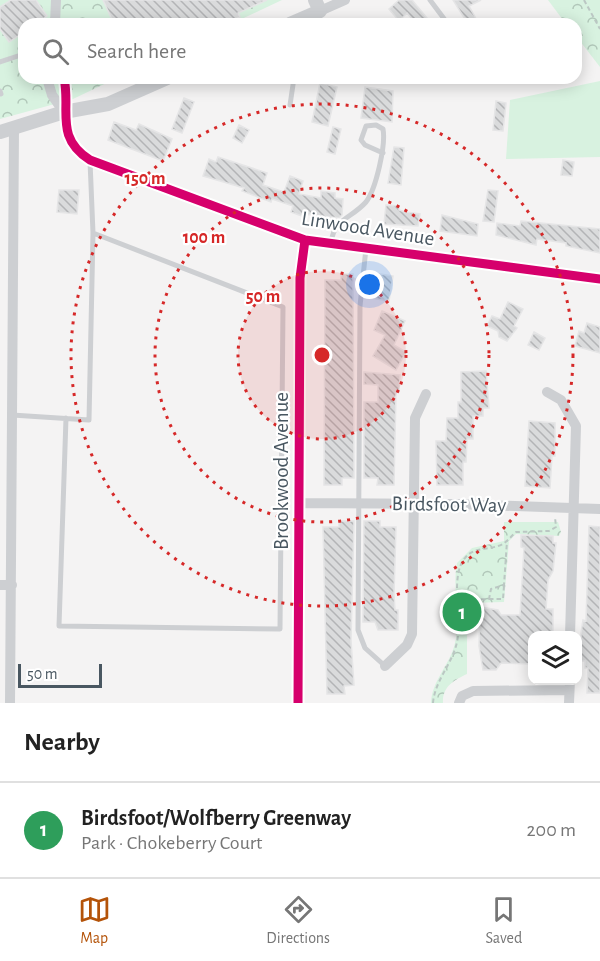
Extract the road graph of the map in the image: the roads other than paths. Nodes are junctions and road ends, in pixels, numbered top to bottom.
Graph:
1 (56, 0) edge
2 (345, 0) edge
3 (430, 0) edge
4 (317, 5) edge
5 (55, 18) edge
6 (306, 18) edge
7 (444, 18) edge
8 (18, 56) edge
9 (0, 62) edge
10 (48, 84) edge
11 (66, 84) edge
12 (153, 84) edge
13 (293, 84) edge
14 (290, 105) dead end
15 (64, 112) junction
16 (7, 131) edge
17 (383, 153) junction
18 (90, 159) junction
19 (93, 233) junction
20 (305, 240) junction
21 (331, 243) junction
22 (366, 248) junction
23 (600, 279) edge
24 (547, 392) dead end
25 (426, 394) dead end
26 (12, 415) junction
27 (66, 418) junction
28 (299, 503) junction
29 (414, 503) junction
30 (359, 504) junction
31 (572, 508) junction
32 (600, 510) edge
33 (0, 585) edge
34 (12, 585) junction
35 (570, 631) edge
36 (385, 666) joint
37 (569, 685) edge
38 (10, 703) edge
39 (298, 703) edge
40 (459, 703) edge
41 (569, 703) edge

1 - 5 street
2 - 4 street
3 - 7 lane
4 - 6 street
8 - 9 lane
10 - 15 street, Linwood Avenue
11 - 15 street, Linwood Avenue
12 - 15 street
13 - 14 lane
15 - 16 street
15 - 18 street, Linwood Avenue
16 - 26 street
17 - 17 lane
17 - 21 lane
18 - 19 lane
18 - 20 street, Linwood Avenue
19 - 27 lane
19 - 27 lane
20 - 21 street, Linwood Avenue
20 - 28 street, Brookwood Avenue
21 - 22 street, Linwood Avenue
22 - 23 street, Linwood Avenue
22 - 30 lane
24 - 31 street
25 - 29 street
26 - 27 lane
26 - 34 street
28 - 30 street, Birdsfoot Way
28 - 39 street, Brookwood Avenue
29 - 30 street, Birdsfoot Way
29 - 31 street, Birdsfoot Way
29 - 36 street
30 - 36 lane
31 - 32 street, Birdsfoot Way
31 - 35 street
33 - 34 street
34 - 38 street
37 - 40 street
37 - 41 street

